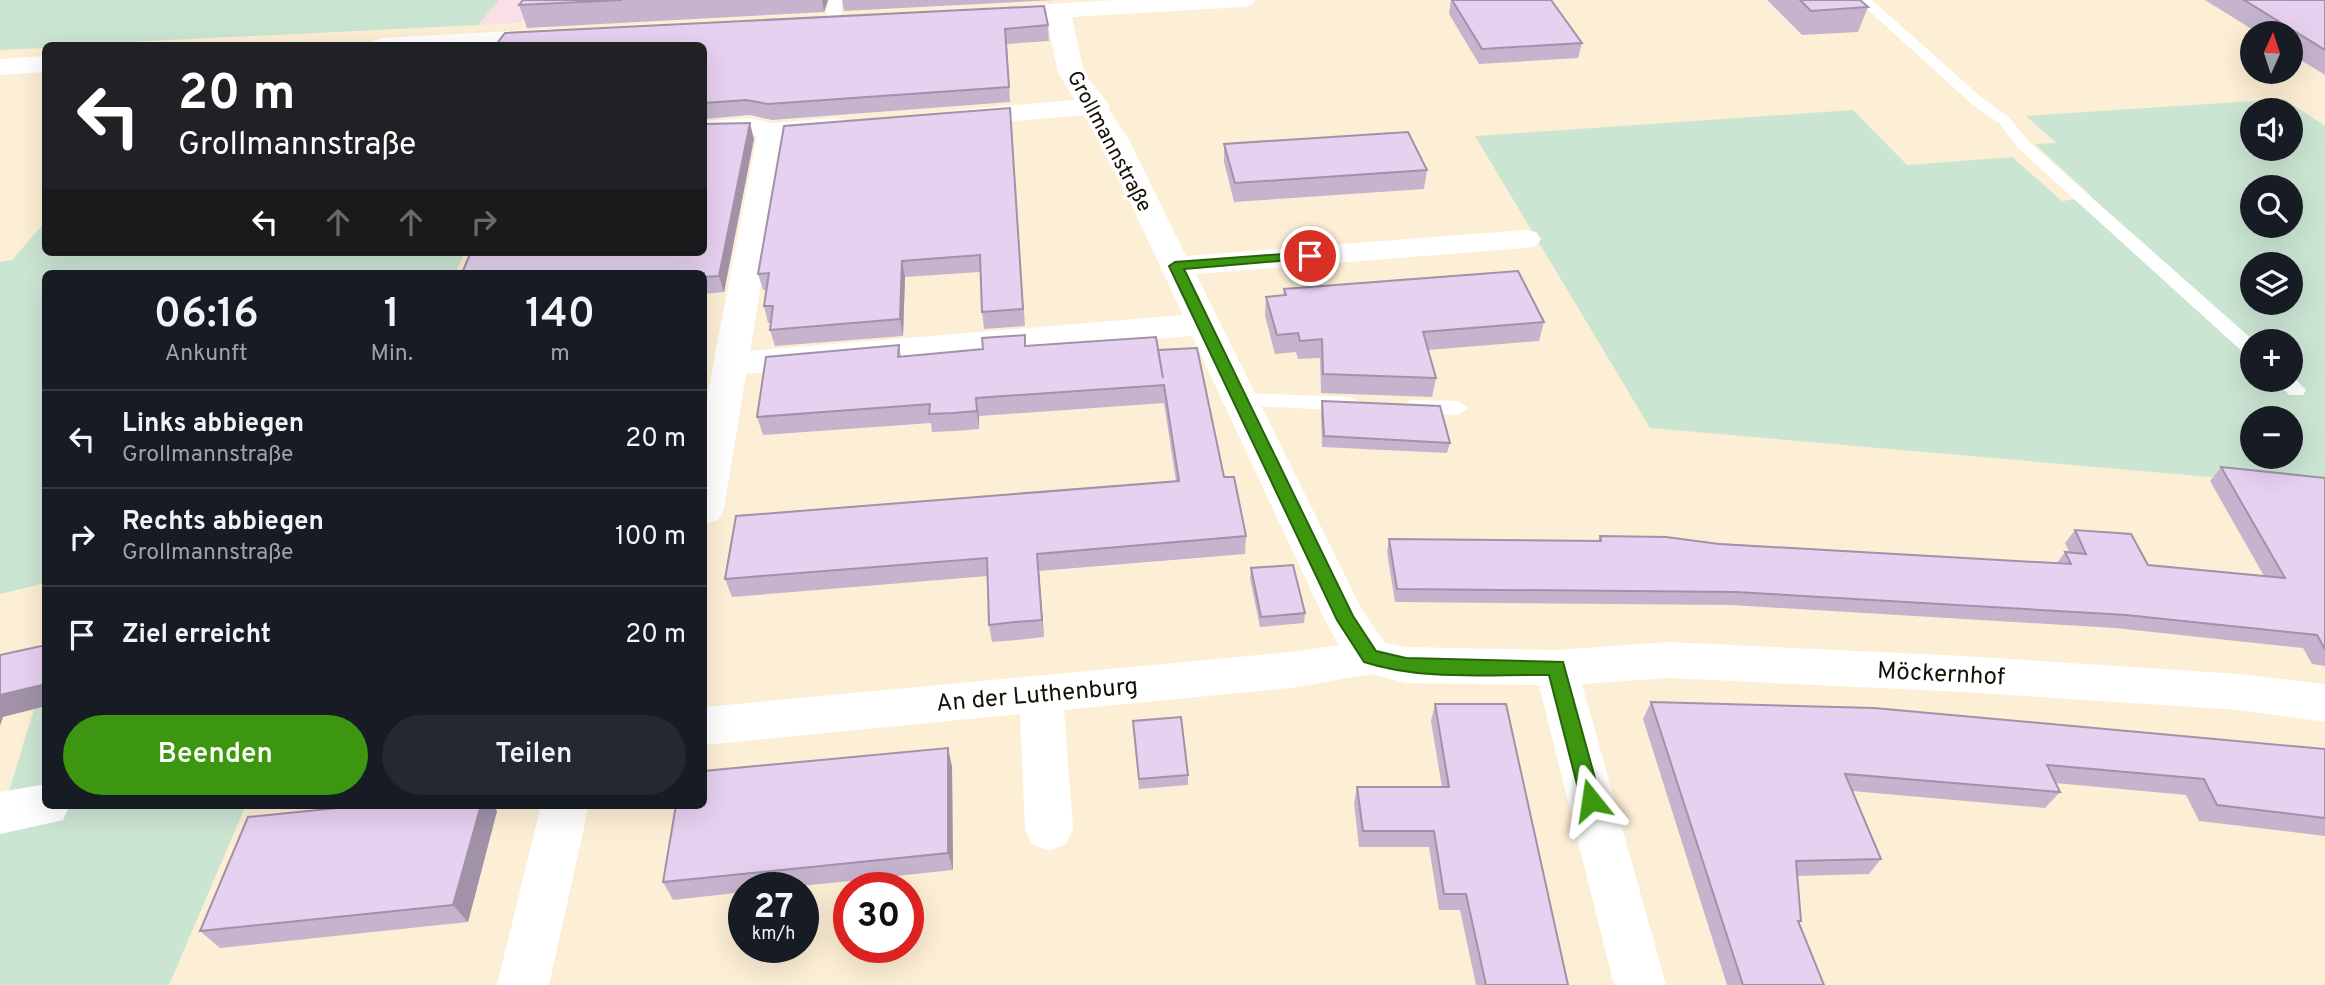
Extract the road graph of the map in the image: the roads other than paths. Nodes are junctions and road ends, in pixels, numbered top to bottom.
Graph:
1 (1243, 0) edge
2 (1864, 0) edge
3 (1134, 3) edge
4 (1059, 10) junction
5 (1005, 13) edge
6 (828, 16) edge
7 (859, 22) edge
8 (577, 36) edge
9 (460, 42) edge
10 (42, 64) edge
11 (0, 66) edge
12 (1096, 106) junction
13 (934, 120) edge
14 (866, 124) edge
15 (707, 129) edge
16 (772, 131) junction
17 (1525, 239) dead end
18 (1175, 266) junction
19 (1204, 324) junction
20 (2240, 339) edge
21 (729, 364) junction
22 (1241, 400) junction
23 (1458, 408) dead end
24 (707, 492) edge
25 (1371, 657) junction
26 (1556, 668) junction
27 (1041, 694) junction
28 (2325, 703) edge
29 (707, 726) edge
30 (42, 806) edge
31 (564, 809) edge
32 (0, 813) edge
33 (1049, 829) dead end
34 (523, 985) edge
35 (1640, 985) edge

1 - 3 street
2 - 20 lane
3 - 4 street
4 - 5 street
4 - 12 street, Grollmannstraße
6 - 7 street
8 - 9 street
10 - 11 street
12 - 13 street
12 - 18 street, Grollmannstraße
14 - 16 street
15 - 16 street
16 - 21 street
17 - 18 street
18 - 19 street, Grollmannstraße
19 - 21 street
19 - 22 street, Grollmannstraße
21 - 24 street
22 - 23 lane
22 - 25 street, Grollmannstraße
25 - 26 street
25 - 27 street, An der Luthenburg
26 - 28 street, Möckernhof
26 - 35 street
27 - 29 street, An der Luthenburg
27 - 33 street
30 - 32 street
31 - 34 street

